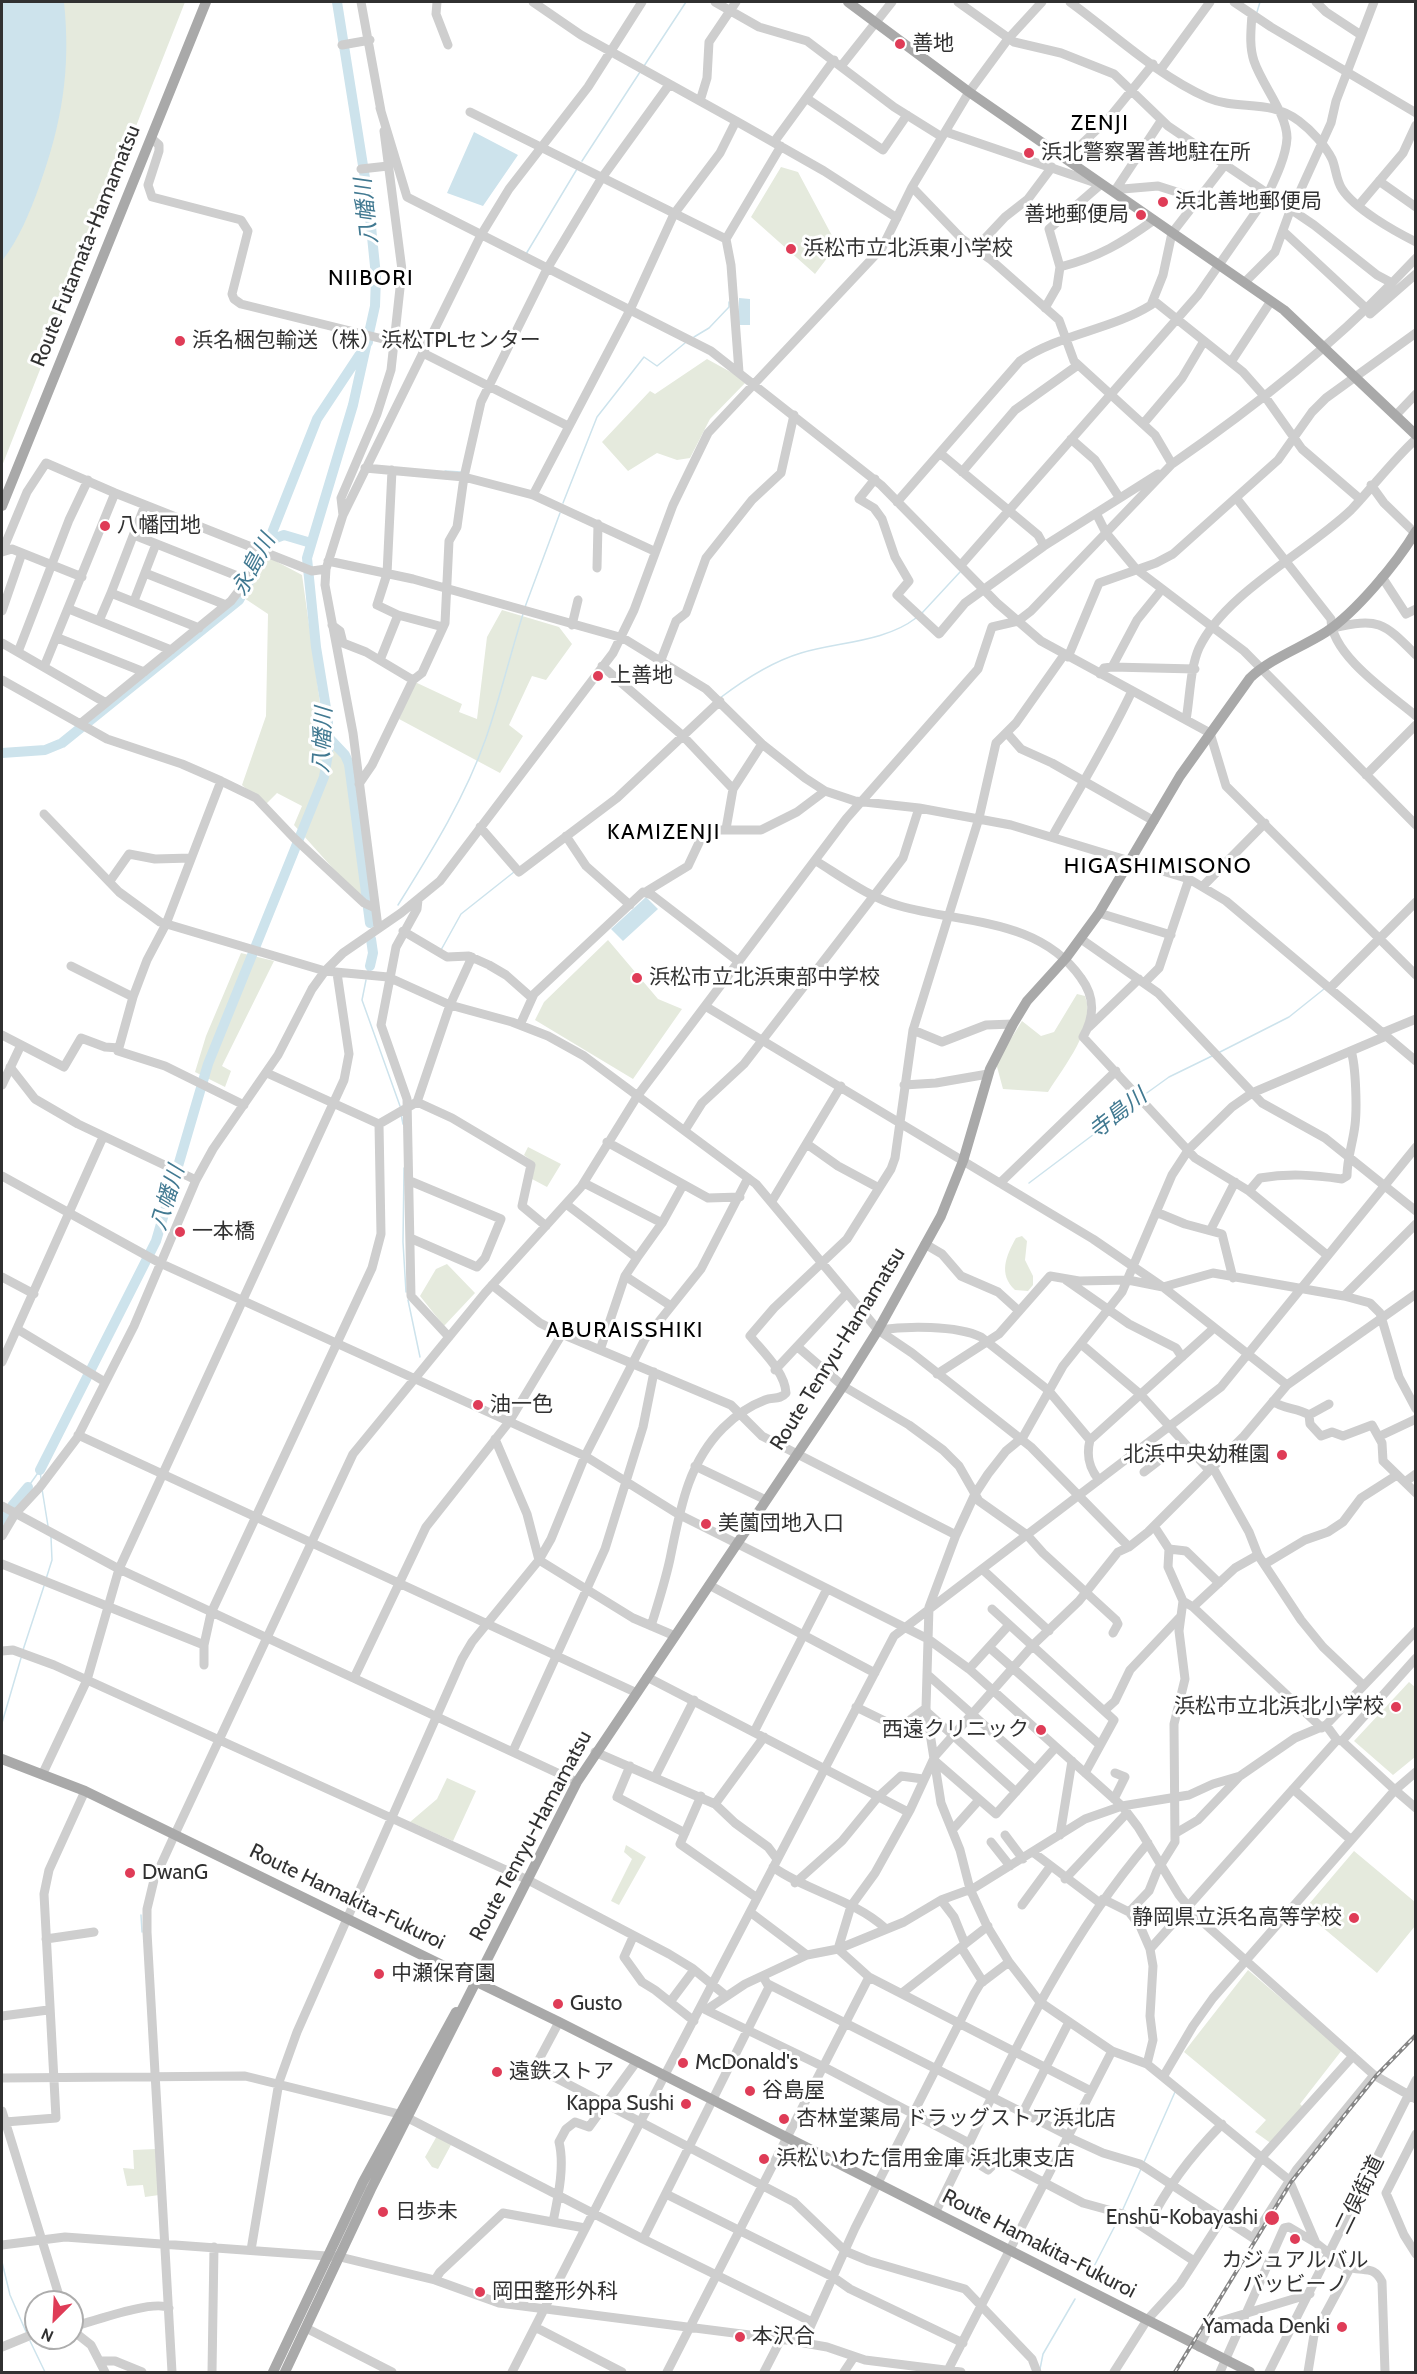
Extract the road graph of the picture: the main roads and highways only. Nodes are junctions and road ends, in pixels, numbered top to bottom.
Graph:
1 (206, 2) edge
2 (848, 2) edge
3 (1416, 437) edge
4 (2, 506) edge
5 (1415, 532) edge
6 (2, 1759) edge
7 (476, 1982) junction
8 (334, 2256) junction
9 (273, 2373) edge
10 (285, 2373) edge
11 (1250, 2373) edge

1 - 4 main road, Route Futamata-Hamamatsu
2 - 3 main road
5 - 7 main road, Route Tenryu-Hamamatsu
6 - 7 main road, Route Hamakita-Fukuroi
7 - 8 main road, Route Tenryu-Hamamatsu
7 - 11 main road, Route Hamakita-Fukuroi
8 - 9 main road, Route Tenryu-Hamamatsu
8 - 10 main road, Route Tenryu-Hamamatsu

